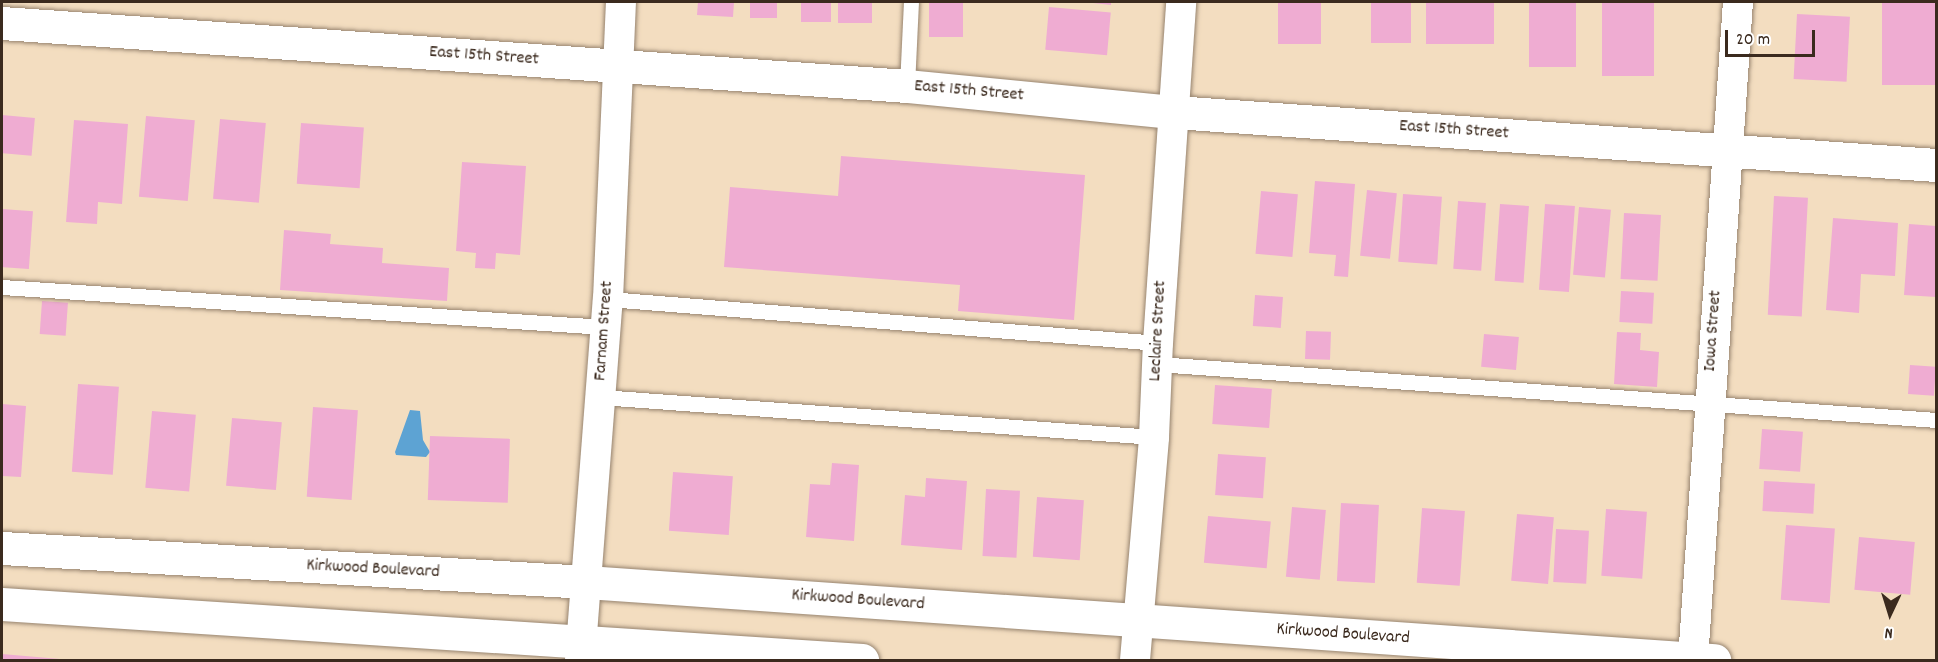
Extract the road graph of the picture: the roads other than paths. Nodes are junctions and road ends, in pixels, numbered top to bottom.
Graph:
1 (621, 2) edge
2 (911, 2) edge
3 (1181, 2) edge
4 (1738, 2) edge
5 (2, 23) edge
6 (617, 67) junction
7 (907, 86) junction
8 (1174, 112) junction
9 (1727, 150) junction
10 (1936, 165) edge
11 (2, 286) edge
12 (607, 313) junction
13 (1157, 354) junction
14 (600, 397) junction
15 (1709, 404) junction
16 (1936, 420) edge
17 (1154, 437) junction
18 (2, 548) edge
19 (586, 582) junction
20 (2, 604) edge
21 (1138, 620) junction
22 (580, 651) edge
23 (862, 660) edge
24 (1135, 660) edge
25 (1700, 660) edge

1 - 6 street, Farnam Street
2 - 7 lane
3 - 8 street, Leclaire Street
4 - 9 street, Iowa Street
5 - 6 street, East 15th Street
6 - 7 street, East 15th Street
6 - 12 street, Farnam Street
7 - 8 street, East 15th Street
8 - 9 street, East 15th Street
8 - 13 street, Leclaire Street
9 - 10 street, East 15th Street
9 - 15 street, Iowa Street
11 - 12 lane
12 - 13 lane
12 - 14 street, Farnam Street
13 - 15 lane
13 - 17 street, Leclaire Street
14 - 17 lane
14 - 19 street, Farnam Street
15 - 16 lane
15 - 25 street, Iowa Street
17 - 21 street, Leclaire Street
18 - 19 street, Kirkwood Boulevard
19 - 21 street, Kirkwood Boulevard
19 - 22 street, Farnam Street
20 - 22 street
21 - 24 street, Leclaire Street
21 - 25 street, Kirkwood Boulevard
22 - 23 street

